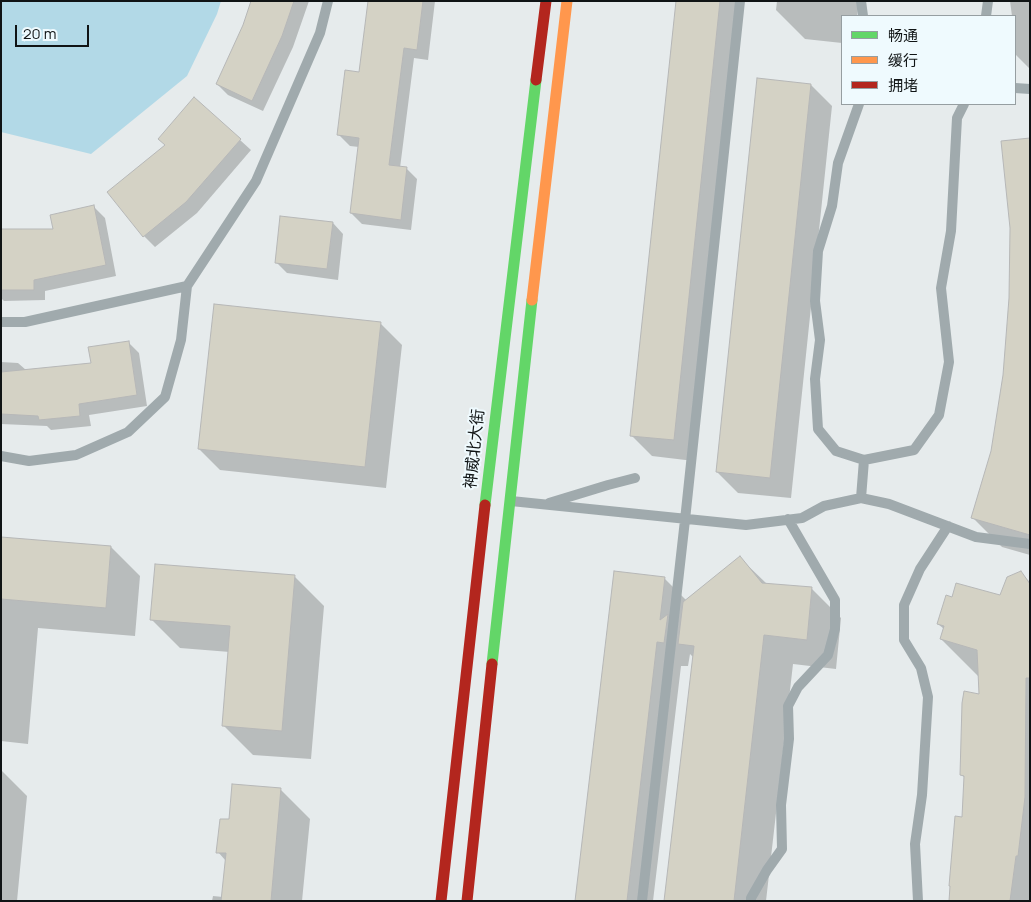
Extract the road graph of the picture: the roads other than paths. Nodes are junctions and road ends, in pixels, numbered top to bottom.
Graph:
1 (328, 1) edge
2 (546, 1) edge
3 (567, 1) edge
4 (740, 1) edge
5 (861, 1) edge
6 (988, 1) edge
7 (863, 15) edge
8 (986, 15) edge
9 (1016, 88) edge
10 (1030, 89) edge
11 (859, 105) edge
12 (964, 105) edge
13 (188, 286) junction
14 (1, 322) edge
15 (1, 456) edge
16 (864, 460) junction
17 (635, 478) dead end
18 (861, 498) junction
19 (510, 501) junction
20 (544, 505) junction
21 (788, 519) junction
22 (684, 520) junction
23 (948, 526) junction
24 (1030, 544) edge
25 (441, 901) edge
26 (467, 901) edge
27 (642, 901) edge
28 (751, 901) edge
29 (918, 901) edge

1 - 13 lane
2 - 25 street, 神威北大街
3 - 19 street
4 - 22 lane
5 - 7 lane
6 - 8 lane
9 - 10 lane
11 - 16 lane
12 - 16 lane
13 - 14 lane
13 - 15 lane
16 - 18 lane
17 - 20 lane
18 - 21 lane
18 - 23 lane
19 - 20 lane
19 - 26 street
20 - 22 lane
21 - 22 lane
21 - 28 lane
22 - 27 lane
23 - 24 lane
23 - 29 lane

